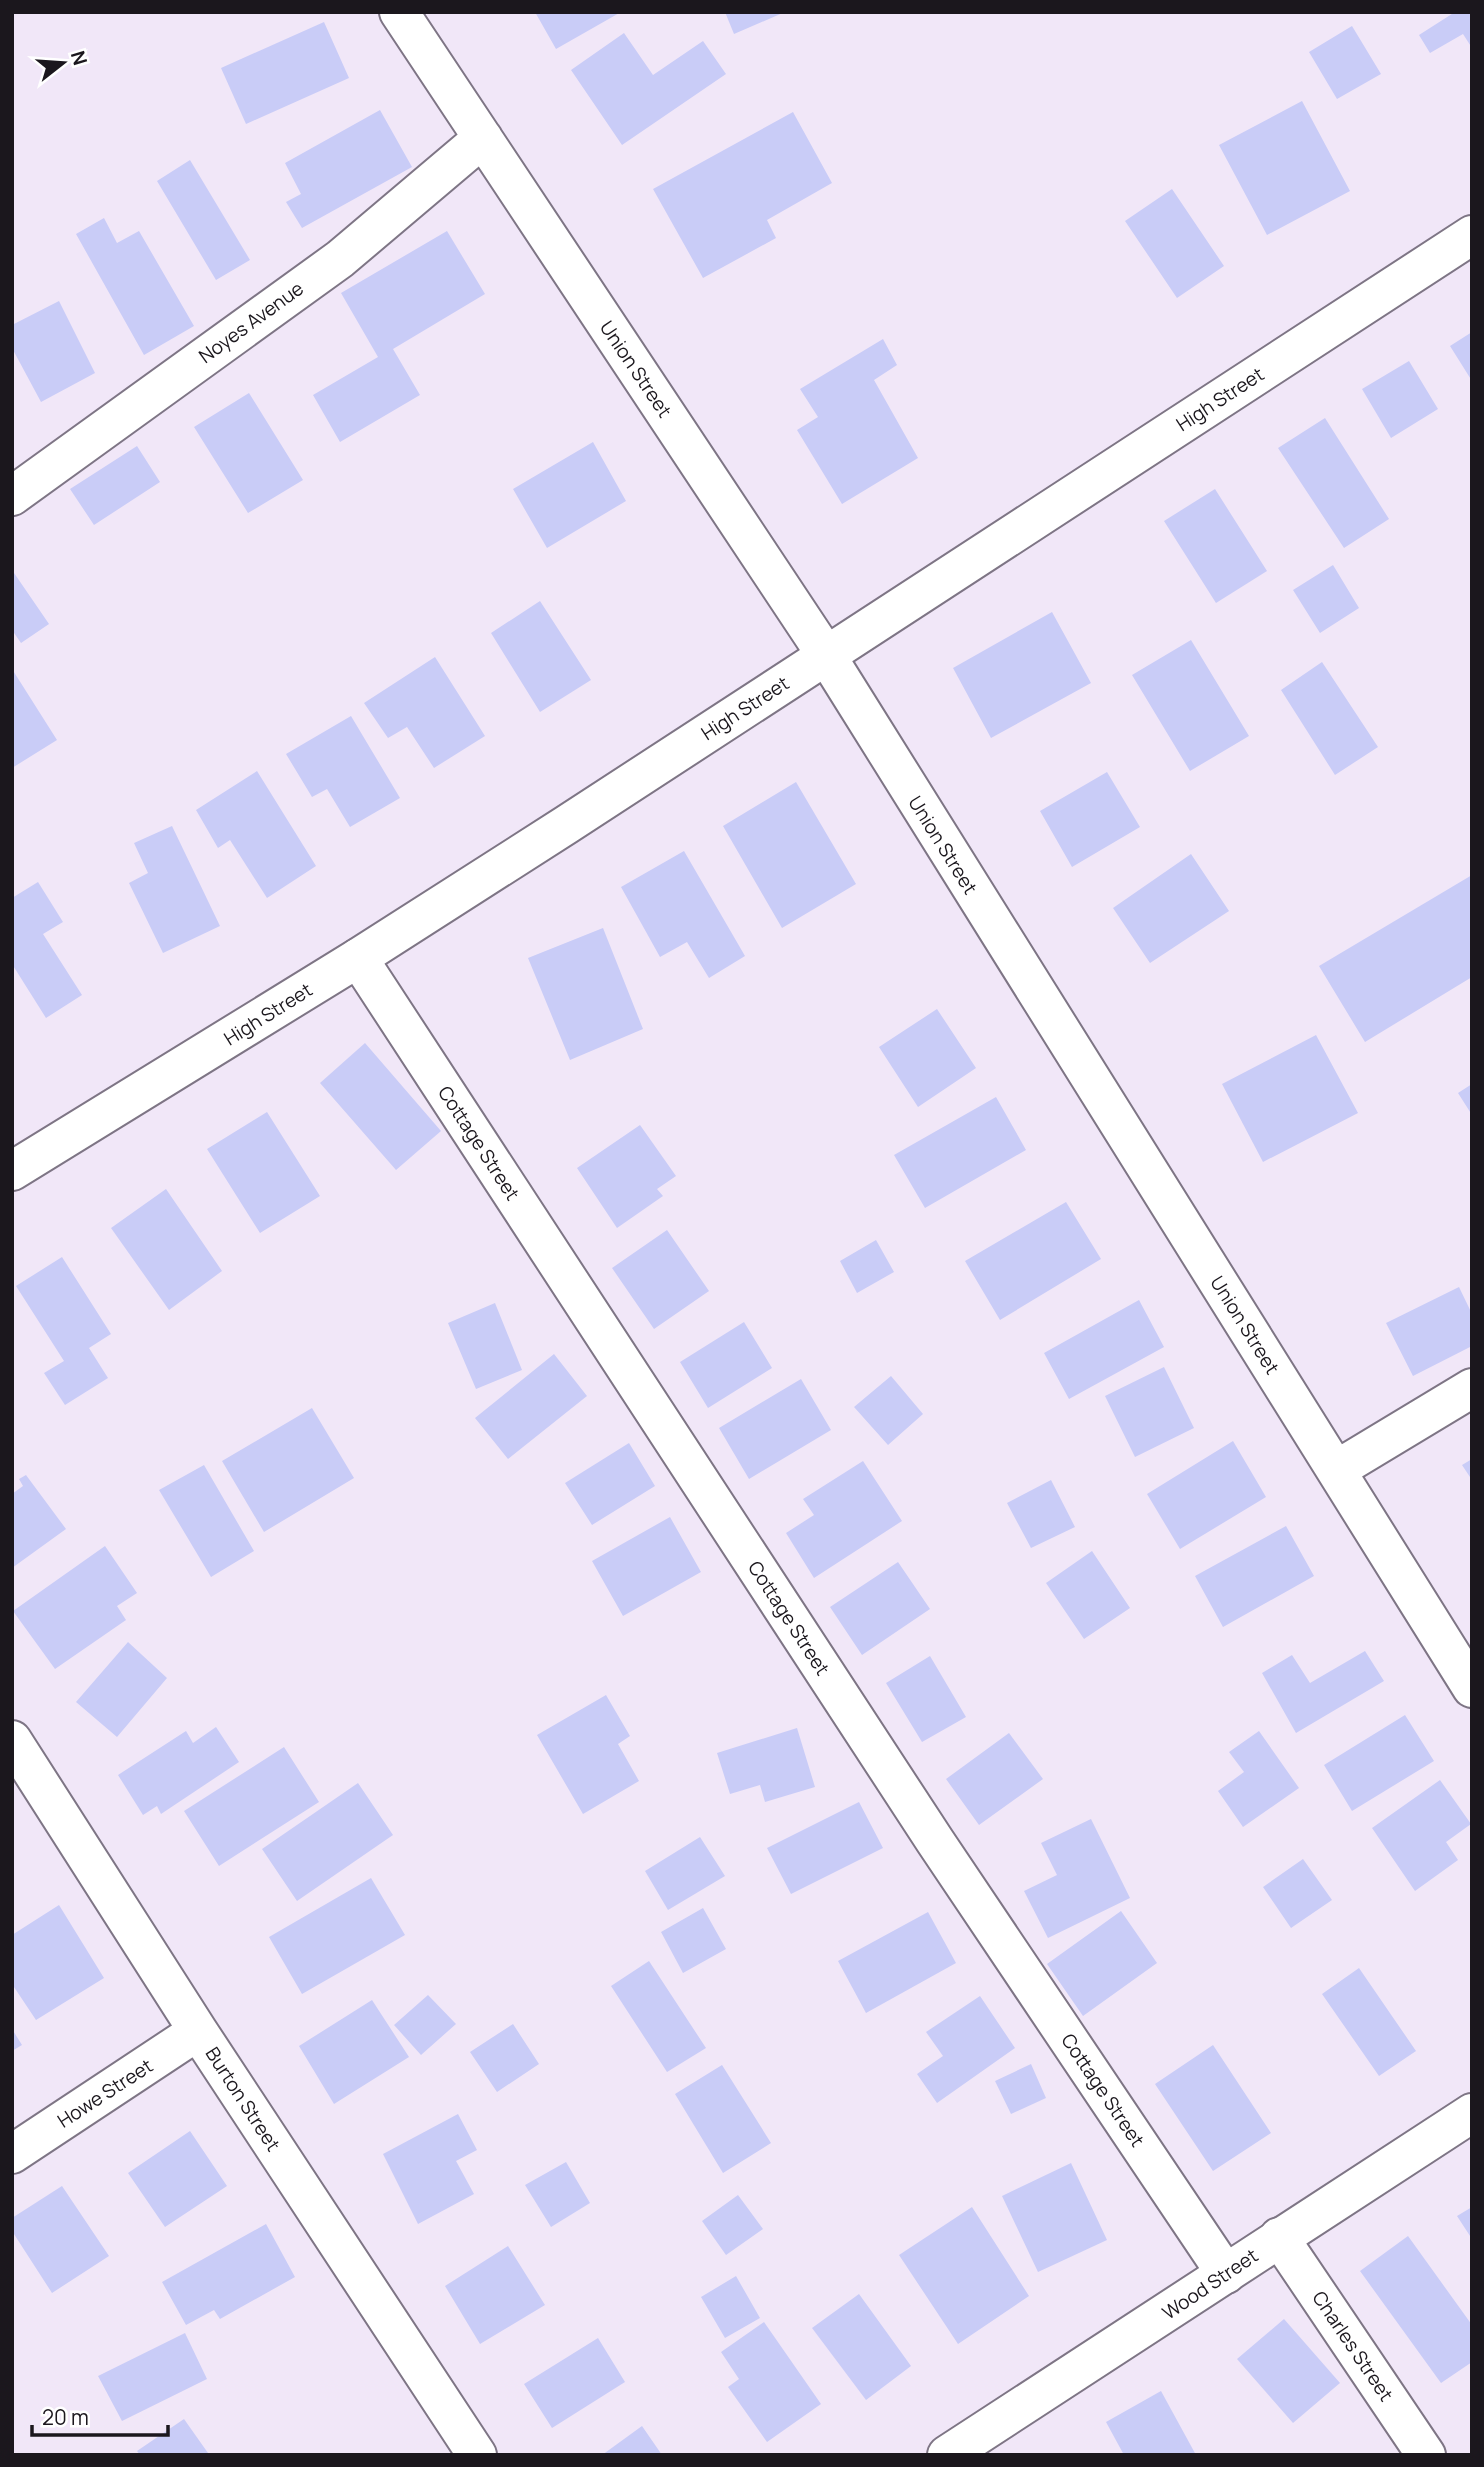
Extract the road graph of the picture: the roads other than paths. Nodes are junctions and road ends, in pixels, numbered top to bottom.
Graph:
1 (399, 12) edge
2 (483, 138) junction
3 (1472, 235) edge
4 (12, 496) edge
5 (826, 655) junction
6 (358, 958) junction
7 (12, 1171) edge
8 (1472, 1388) edge
9 (1336, 1471) junction
10 (1472, 1688) edge
11 (12, 1740) edge
12 (198, 2031) junction
13 (1472, 2113) edge
14 (12, 2154) edge
15 (1279, 2237) junction
16 (1226, 2274) junction
17 (477, 2455) edge
18 (947, 2455) edge
19 (1426, 2455) edge

1 - 2 street, Union Street
2 - 4 street, Noyes Avenue
2 - 5 street, Union Street
3 - 5 street, High Street
5 - 6 street, High Street
5 - 9 street, Union Street
6 - 7 street, High Street
6 - 16 street, Cottage Street
8 - 9 street
9 - 10 street, Union Street
11 - 12 street, Burton Street
12 - 14 street, Howe Street
12 - 17 street, Burton Street
13 - 15 street, Wood Street
15 - 16 street, Wood Street
15 - 19 street, Charles Street
16 - 18 street, Wood Street

